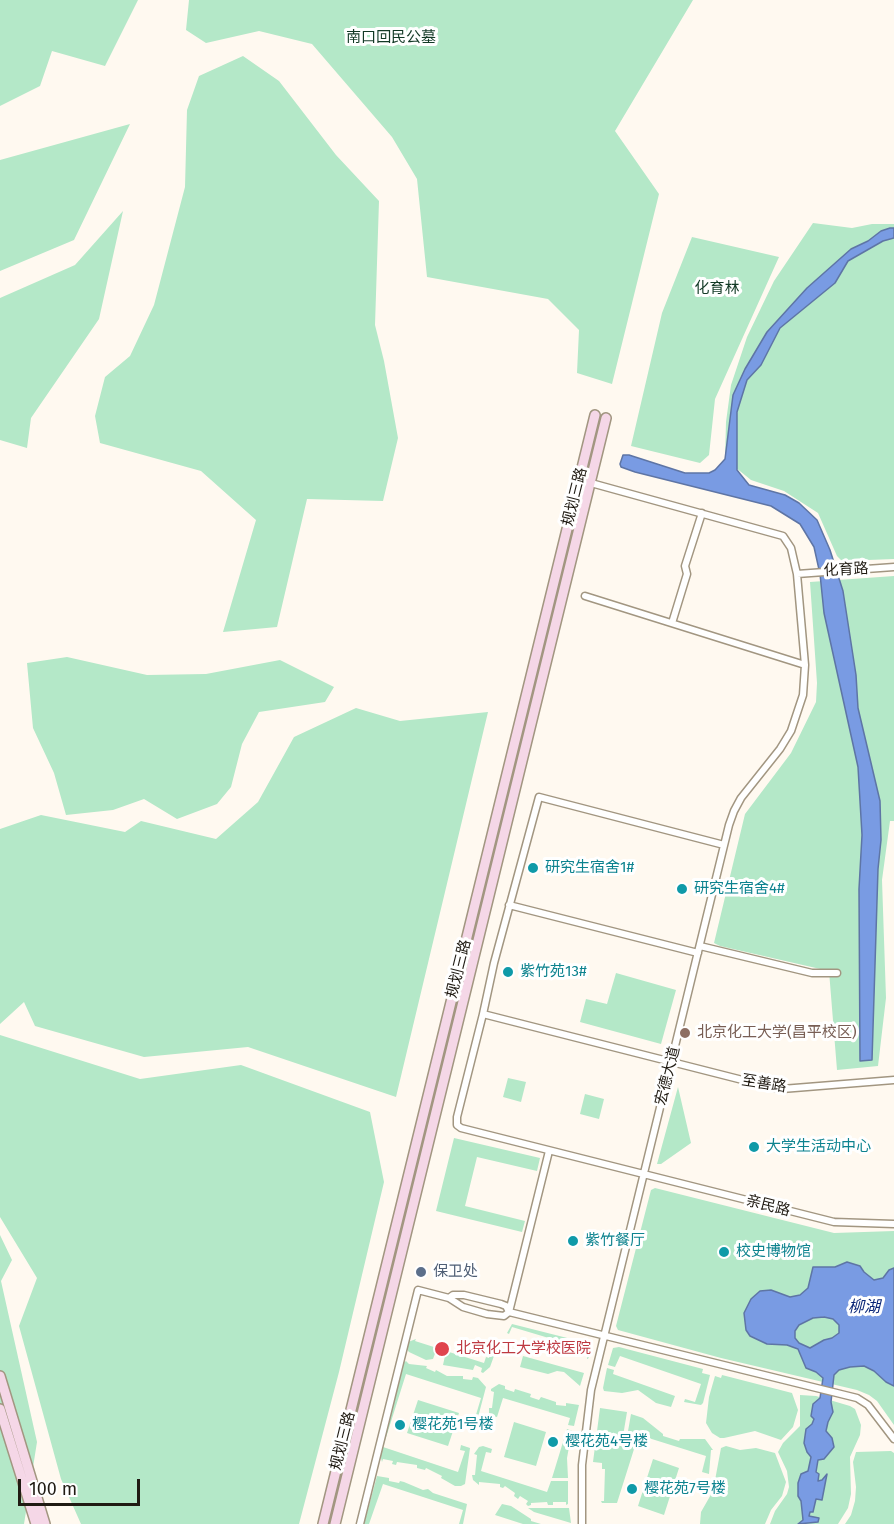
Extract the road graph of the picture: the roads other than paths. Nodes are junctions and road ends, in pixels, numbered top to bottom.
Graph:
1 (595, 415) dead end
2 (606, 418) dead end
3 (591, 483) junction
4 (702, 513) junction
5 (894, 567) edge
6 (798, 574) junction
7 (585, 596) dead end
8 (672, 623) junction
9 (805, 665) junction
10 (724, 844) junction
11 (509, 905) junction
12 (700, 946) junction
13 (698, 953) junction
14 (837, 973) dead end
15 (450, 1006) junction
16 (461, 1009) junction
17 (483, 1014) junction
18 (671, 1063) junction
19 (894, 1080) edge
20 (549, 1151) junction
21 (643, 1176) junction
22 (894, 1224) edge
23 (449, 1298) junction
24 (510, 1312) junction
25 (604, 1336) junction
26 (0, 1376) edge
27 (0, 1408) edge
28 (894, 1439) edge
29 (36, 1524) edge
30 (45, 1524) edge
31 (323, 1524) edge
32 (335, 1524) edge
33 (360, 1524) edge
34 (582, 1524) edge

1 - 15 main road, 规划三路
2 - 3 main road, 规划三路
3 - 4 street
3 - 16 main road, 规划三路
4 - 6 street, 宏德大道
4 - 8 street
5 - 6 street, 化育路
6 - 9 street, 宏德大道
7 - 8 street
8 - 9 street
9 - 10 street, 宏德大道
10 - 11 street
10 - 12 street, 宏德大道
11 - 13 street
11 - 17 street
12 - 13 street, 宏德大道
12 - 14 street
13 - 18 street, 宏德大道
15 - 16 street
15 - 31 main road, 规划三路
16 - 32 main road, 规划三路
17 - 18 street, 至善路
17 - 20 street, 亲民路
18 - 19 street, 至善路
18 - 21 street, 宏德大道
20 - 21 street, 亲民路
20 - 24 street
21 - 22 street, 亲民路
21 - 25 street, 宏德大道
23 - 24 street
23 - 24 street
23 - 33 street
24 - 25 street
25 - 28 street
25 - 34 street, 宏德大道
26 - 30 main road
27 - 29 main road

